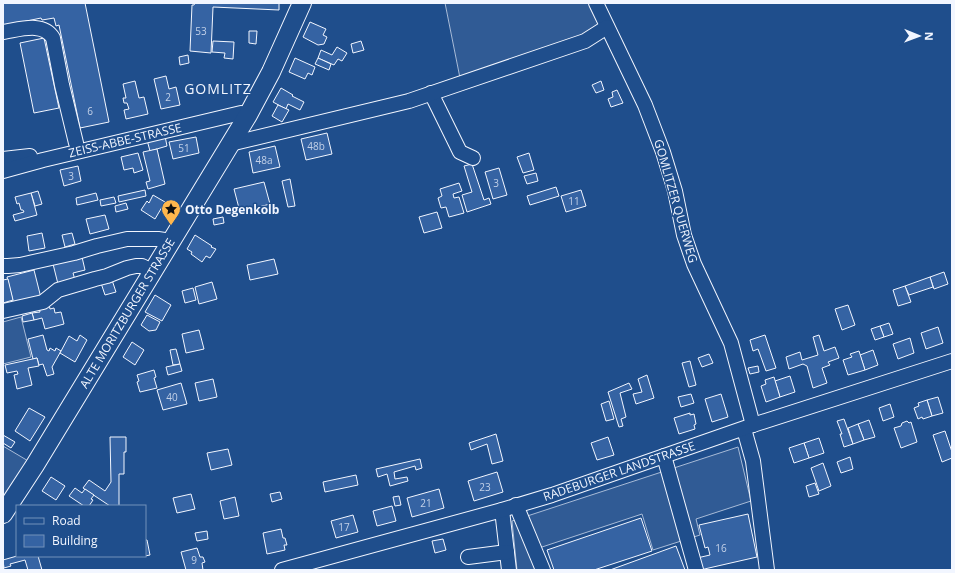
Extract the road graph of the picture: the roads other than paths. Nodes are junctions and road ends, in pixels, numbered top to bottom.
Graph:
1 (302, 3) edge
2 (596, 3) edge
3 (607, 27) junction
4 (3, 32) edge
5 (431, 93) junction
6 (248, 115) junction
7 (126, 140) junction
8 (76, 143) junction
9 (230, 144) junction
10 (473, 158) dead end
11 (3, 159) edge
12 (3, 171) edge
13 (171, 241) junction
14 (3, 266) edge
15 (153, 272) junction
16 (3, 311) edge
17 (952, 361) edge
18 (748, 427) junction
19 (664, 456) junction
20 (516, 505) junction
21 (502, 510) junction
22 (3, 514) edge
23 (507, 552) junction
24 (468, 557) dead end
25 (282, 570) edge
26 (509, 570) edge
27 (543, 570) edge
28 (696, 570) edge
29 (767, 570) edge

1 - 6 main road, ALTE MORITZBURGER STRASSE
2 - 3 street, GOMLITZER QUERWEG
3 - 5 street
3 - 18 street, GOMLITZER QUERWEG
4 - 8 street
5 - 9 street
5 - 10 street
6 - 7 street, ZEISS-ABBE-STRASSE
6 - 9 main road, ALTE MORITZBURGER STRASSE
7 - 8 street
7 - 12 street, ZEISS-ABBE-STRASSE
8 - 11 street
9 - 13 main road, ALTE MORITZBURGER STRASSE
13 - 14 street
13 - 15 main road, ALTE MORITZBURGER STRASSE
15 - 16 street
15 - 22 main road, ALTE MORITZBURGER STRASSE
17 - 18 street, RADEBURGER LANDSTRASSE
18 - 19 street, RADEBURGER LANDSTRASSE
18 - 29 street, GOMLITZER QUERWEG
19 - 20 street, RADEBURGER LANDSTRASSE
19 - 28 street
20 - 21 street, RADEBURGER LANDSTRASSE
20 - 27 street
21 - 23 street
21 - 25 street, RADEBURGER LANDSTRASSE
23 - 24 street
23 - 26 street

